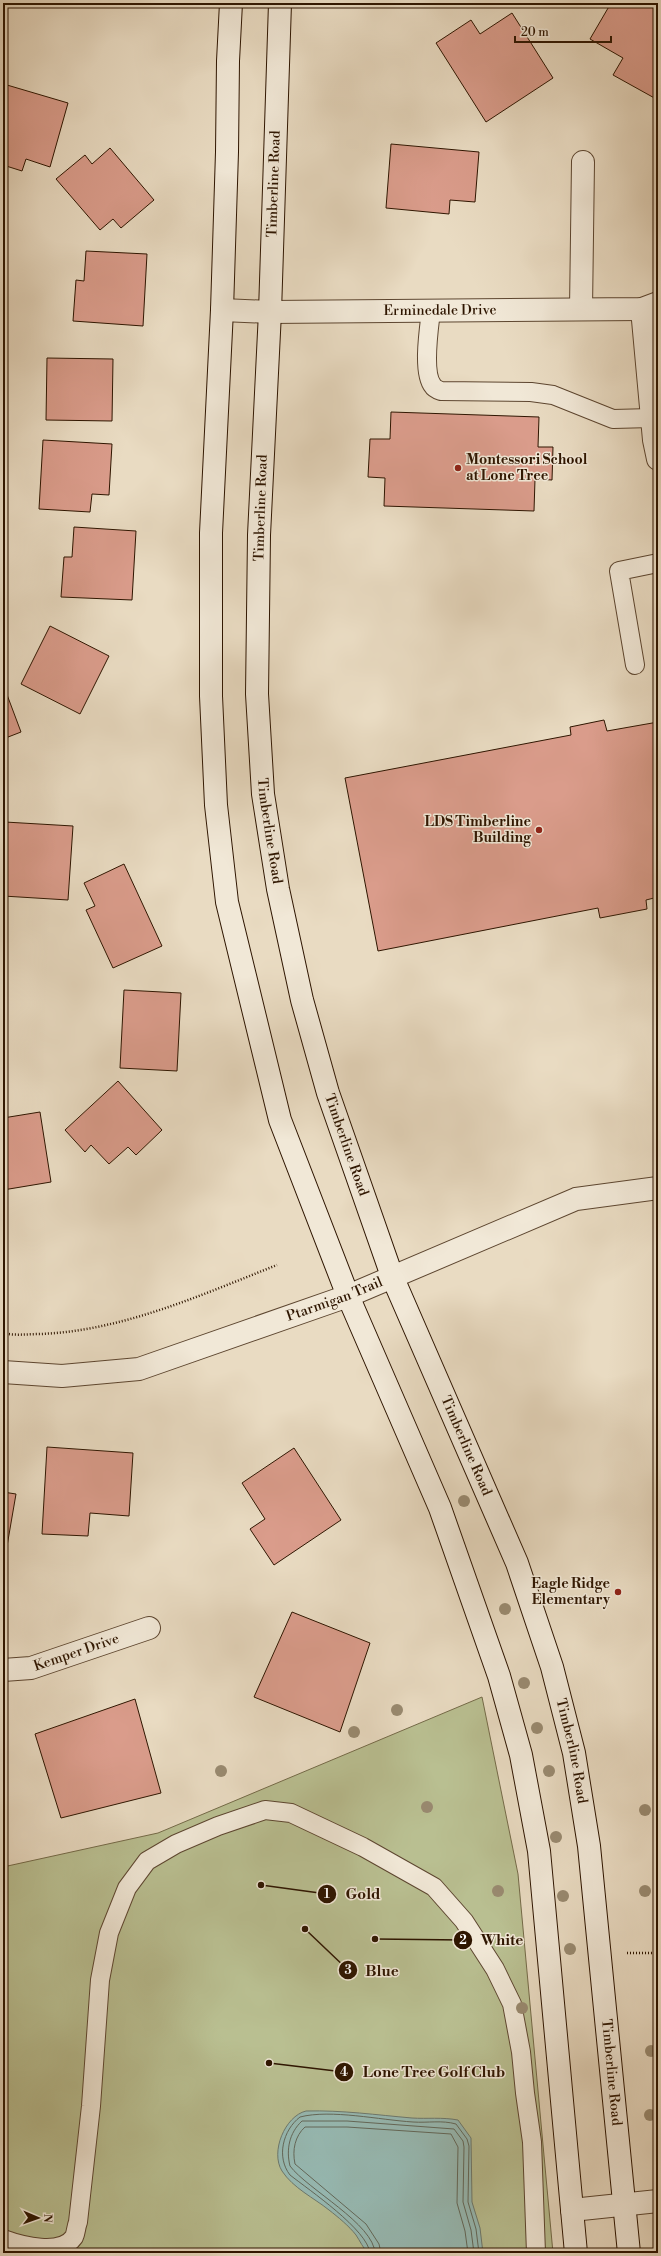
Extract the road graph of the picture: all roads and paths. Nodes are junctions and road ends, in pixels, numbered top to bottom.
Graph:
1 (231, 3) edge
2 (280, 3) edge
3 (583, 162) dead end
4 (650, 306) edge
5 (222, 310) junction
6 (581, 310) junction
7 (431, 311) junction
8 (270, 312) junction
9 (652, 418) junction
10 (658, 458) edge
11 (658, 562) edge
12 (635, 665) dead end
13 (658, 1188) edge
14 (277, 1265) dead end
15 (392, 1276) junction
16 (348, 1296) junction
17 (3, 1333) edge
18 (3, 1372) edge
19 (148, 1628) dead end
20 (3, 1670) edge
21 (658, 2202) edge
22 (625, 2205) junction
23 (572, 2210) junction
24 (3, 2239) edge
25 (536, 2253) edge
26 (576, 2253) edge
27 (629, 2253) edge

1 - 5 street
2 - 8 street, Timberline Road
3 - 6 street
4 - 6 street, Erminedale Drive
4 - 9 street
5 - 8 street, Erminedale Drive
5 - 16 street
6 - 7 street, Erminedale Drive
7 - 8 street, Erminedale Drive
7 - 9 lane
8 - 15 street, Timberline Road
9 - 10 street
11 - 12 lane
13 - 15 street, Ptarmigan Trail
14 - 17 path
15 - 16 street, Ptarmigan Trail
15 - 22 street, Timberline Road
16 - 18 street, Ptarmigan Trail
16 - 23 street
19 - 20 street, Kemper Drive
21 - 22 street
22 - 23 street
22 - 27 street, Timberline Road
23 - 26 street
24 - 25 lane

